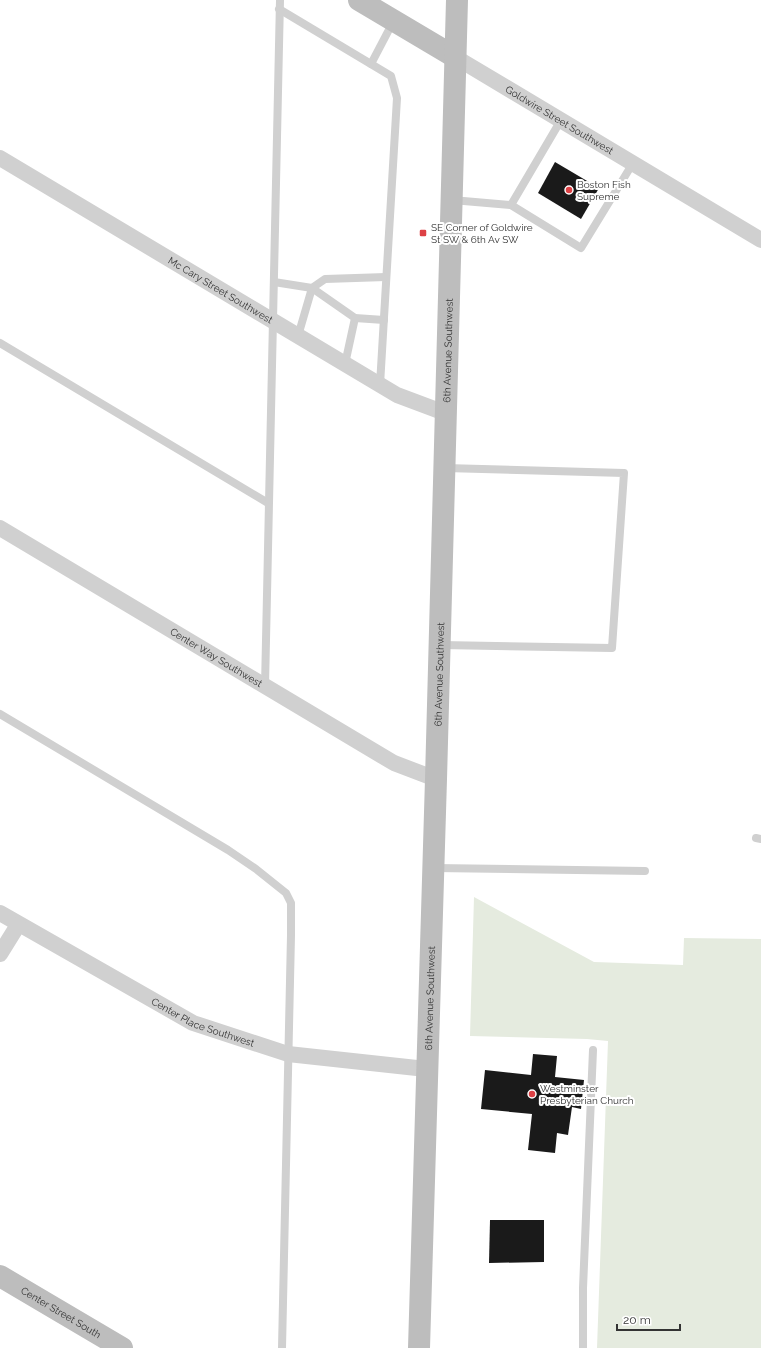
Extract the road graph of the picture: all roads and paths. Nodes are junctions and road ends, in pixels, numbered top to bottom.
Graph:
1 (457, 0) edge
2 (361, 1) edge
3 (280, 4) edge
4 (394, 21) junction
5 (455, 57) junction
6 (371, 64) junction
7 (561, 120) junction
8 (0, 158) edge
9 (633, 163) junction
10 (451, 200) junction
11 (511, 205) junction
12 (761, 240) edge
13 (386, 277) junction
14 (274, 282) junction
15 (312, 288) junction
16 (355, 318) junction
17 (384, 320) junction
18 (273, 321) junction
19 (298, 336) junction
20 (0, 343) edge
21 (345, 364) junction
22 (380, 385) junction
23 (445, 413) junction
24 (444, 468) junction
25 (268, 503) junction
26 (0, 528) edge
27 (440, 645) junction
28 (265, 686) junction
29 (0, 714) edge
30 (436, 779) junction
31 (433, 868) junction
32 (645, 871) dead end
33 (0, 913) edge
34 (18, 924) junction
35 (0, 954) edge
36 (593, 1050) dead end
37 (288, 1054) junction
38 (426, 1069) junction
39 (0, 1276) edge
40 (122, 1348) edge
41 (282, 1348) edge
42 (419, 1348) edge
43 (583, 1348) edge

1 - 5 main road, 6th Avenue Southwest
2 - 4 main road, Goldwire Street Southwest
3 - 6 lane
3 - 14 lane
4 - 5 main road, Goldwire Street Southwest
4 - 6 lane
5 - 7 street, Goldwire Street Southwest
5 - 10 main road, 6th Avenue Southwest
6 - 13 lane
7 - 9 street, Goldwire Street Southwest
7 - 11 lane
8 - 18 street, Mc Cary Street Southwest
9 - 11 lane
9 - 12 street, Goldwire Street Southwest
10 - 11 lane
10 - 23 main road, 6th Avenue Southwest
13 - 15 lane
13 - 17 lane
14 - 15 lane
14 - 18 lane
15 - 16 lane
15 - 19 lane
16 - 17 lane
16 - 21 lane
17 - 22 lane
18 - 19 street, Mc Cary Street Southwest
18 - 25 lane
19 - 21 street, Mc Cary Street Southwest
20 - 25 lane
21 - 22 street, Mc Cary Street Southwest
22 - 23 street, Mc Cary Street Southwest
23 - 24 main road, 6th Avenue Southwest
24 - 27 main road, 6th Avenue Southwest
24 - 27 lane
25 - 28 lane
26 - 28 street, Center Way Southwest
27 - 30 main road, 6th Avenue Southwest
28 - 30 street, Center Way Southwest
29 - 37 lane
30 - 31 main road, 6th Avenue Southwest
31 - 32 lane
31 - 38 main road, 6th Avenue Southwest
33 - 34 street, Center Place Southwest
34 - 35 street
34 - 37 street, Center Place Southwest
36 - 43 lane
37 - 38 street, Center Place Southwest
37 - 41 lane
38 - 42 main road, 6th Avenue Southwest
39 - 40 main road, Center Street South

